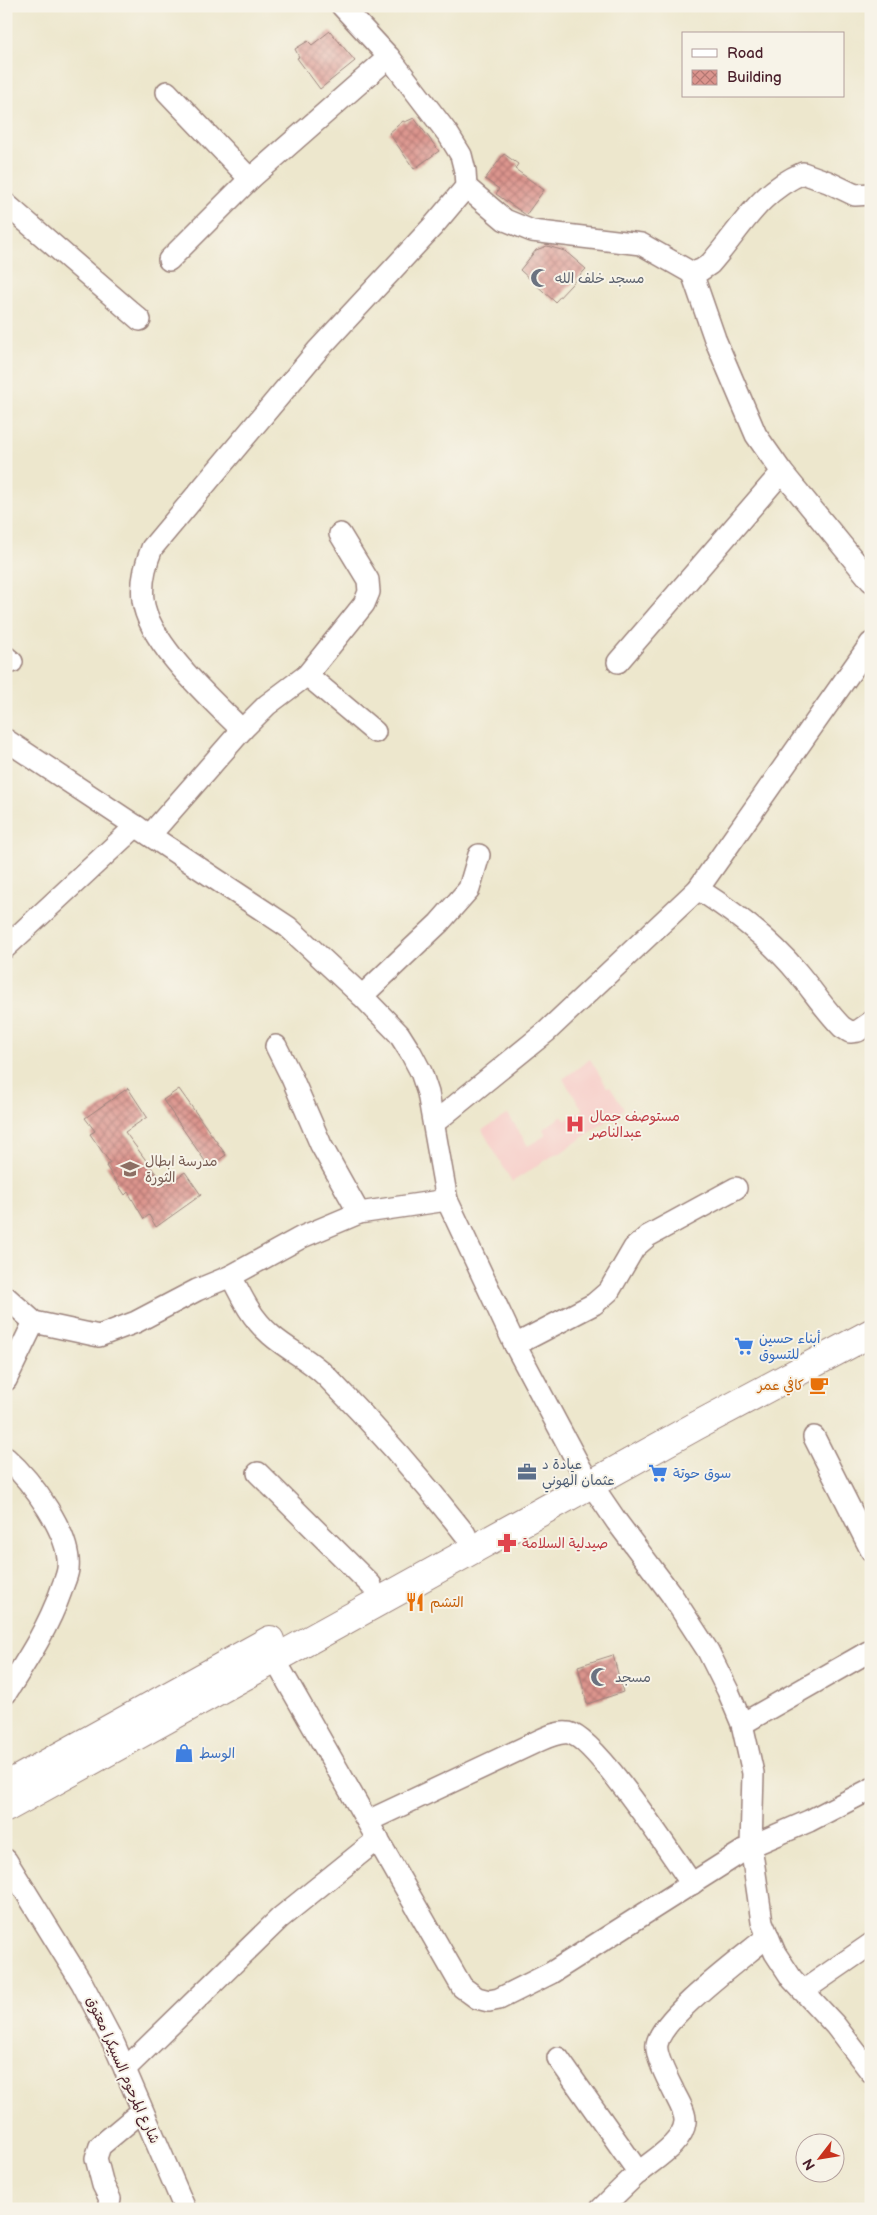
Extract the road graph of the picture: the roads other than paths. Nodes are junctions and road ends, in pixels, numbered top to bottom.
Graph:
1 (342, 6) edge
2 (388, 57) junction
3 (167, 92) dead end
4 (250, 179) junction
5 (466, 187) junction
6 (871, 194) edge
7 (6, 204) edge
8 (168, 260) dead end
9 (692, 273) junction
10 (140, 320) dead end
11 (782, 472) junction
12 (340, 534) dead end
13 (871, 580) edge
14 (871, 643) edge
15 (618, 662) dead end
16 (308, 675) junction
17 (242, 730) junction
18 (375, 732) dead end
19 (6, 740) edge
20 (143, 831) junction
21 (479, 855) dead end
22 (698, 889) junction
23 (6, 947) edge
24 (362, 996) junction
25 (871, 1022) edge
26 (276, 1046) dead end
27 (434, 1123) junction
28 (736, 1188) dead end
29 (447, 1200) junction
30 (359, 1213) junction
31 (231, 1276) junction
32 (6, 1297) edge
33 (871, 1312) edge
34 (34, 1322) junction
35 (871, 1333) edge
36 (515, 1345) junction
37 (6, 1380) edge
38 (814, 1437) dead end
39 (6, 1458) edge
40 (258, 1473) dead end
41 (586, 1477) junction
42 (465, 1534) junction
43 (871, 1549) edge
44 (371, 1585) junction
45 (868, 1652) dead end
46 (274, 1660) junction
47 (6, 1693) edge
48 (742, 1724) junction
49 (6, 1786) edge
50 (871, 1789) edge
51 (6, 1808) edge
52 (368, 1821) junction
53 (378, 1840) junction
54 (751, 1846) junction
55 (6, 1860) edge
56 (692, 1884) junction
57 (768, 1936) junction
58 (871, 1944) edge
59 (803, 1991) junction
60 (558, 2058) dead end
61 (125, 2069) junction
62 (871, 2072) edge
63 (142, 2111) junction
64 (639, 2172) junction
65 (108, 2209) edge
66 (184, 2209) edge
67 (601, 2209) edge

1 - 2 street
2 - 4 street
2 - 5 street
3 - 4 street
4 - 8 street
5 - 9 street
5 - 17 street
6 - 9 street
7 - 10 street
9 - 11 street
11 - 13 street
11 - 15 street
12 - 16 street
14 - 22 street
16 - 17 street
16 - 18 street
17 - 20 street
19 - 20 street
20 - 23 street
20 - 24 street
21 - 24 street
22 - 25 street
22 - 27 street
24 - 27 street
26 - 30 street
27 - 29 street
28 - 36 street
29 - 30 street
29 - 36 street
30 - 31 street
31 - 34 street
31 - 42 street
32 - 34 street
33 - 41 main road
34 - 37 street
35 - 41 main road
36 - 41 street
38 - 43 street
39 - 47 street
40 - 44 street
41 - 42 main road
41 - 46 main road
41 - 48 street
42 - 44 main road
44 - 49 main road
45 - 48 street
46 - 51 main road
46 - 52 street
48 - 54 street
50 - 54 street
52 - 53 street
52 - 56 street
53 - 56 street
53 - 61 street
54 - 56 street
54 - 57 street
55 - 61 street, شارع المرحوم السبيكرا معتوق
57 - 59 street
57 - 64 street
58 - 59 street
59 - 62 street
60 - 64 street
61 - 63 street, شارع المرحوم السبيكرا معتوق
63 - 65 street
63 - 66 street, شارع المرحوم السبيكرا معتوق
64 - 67 street

